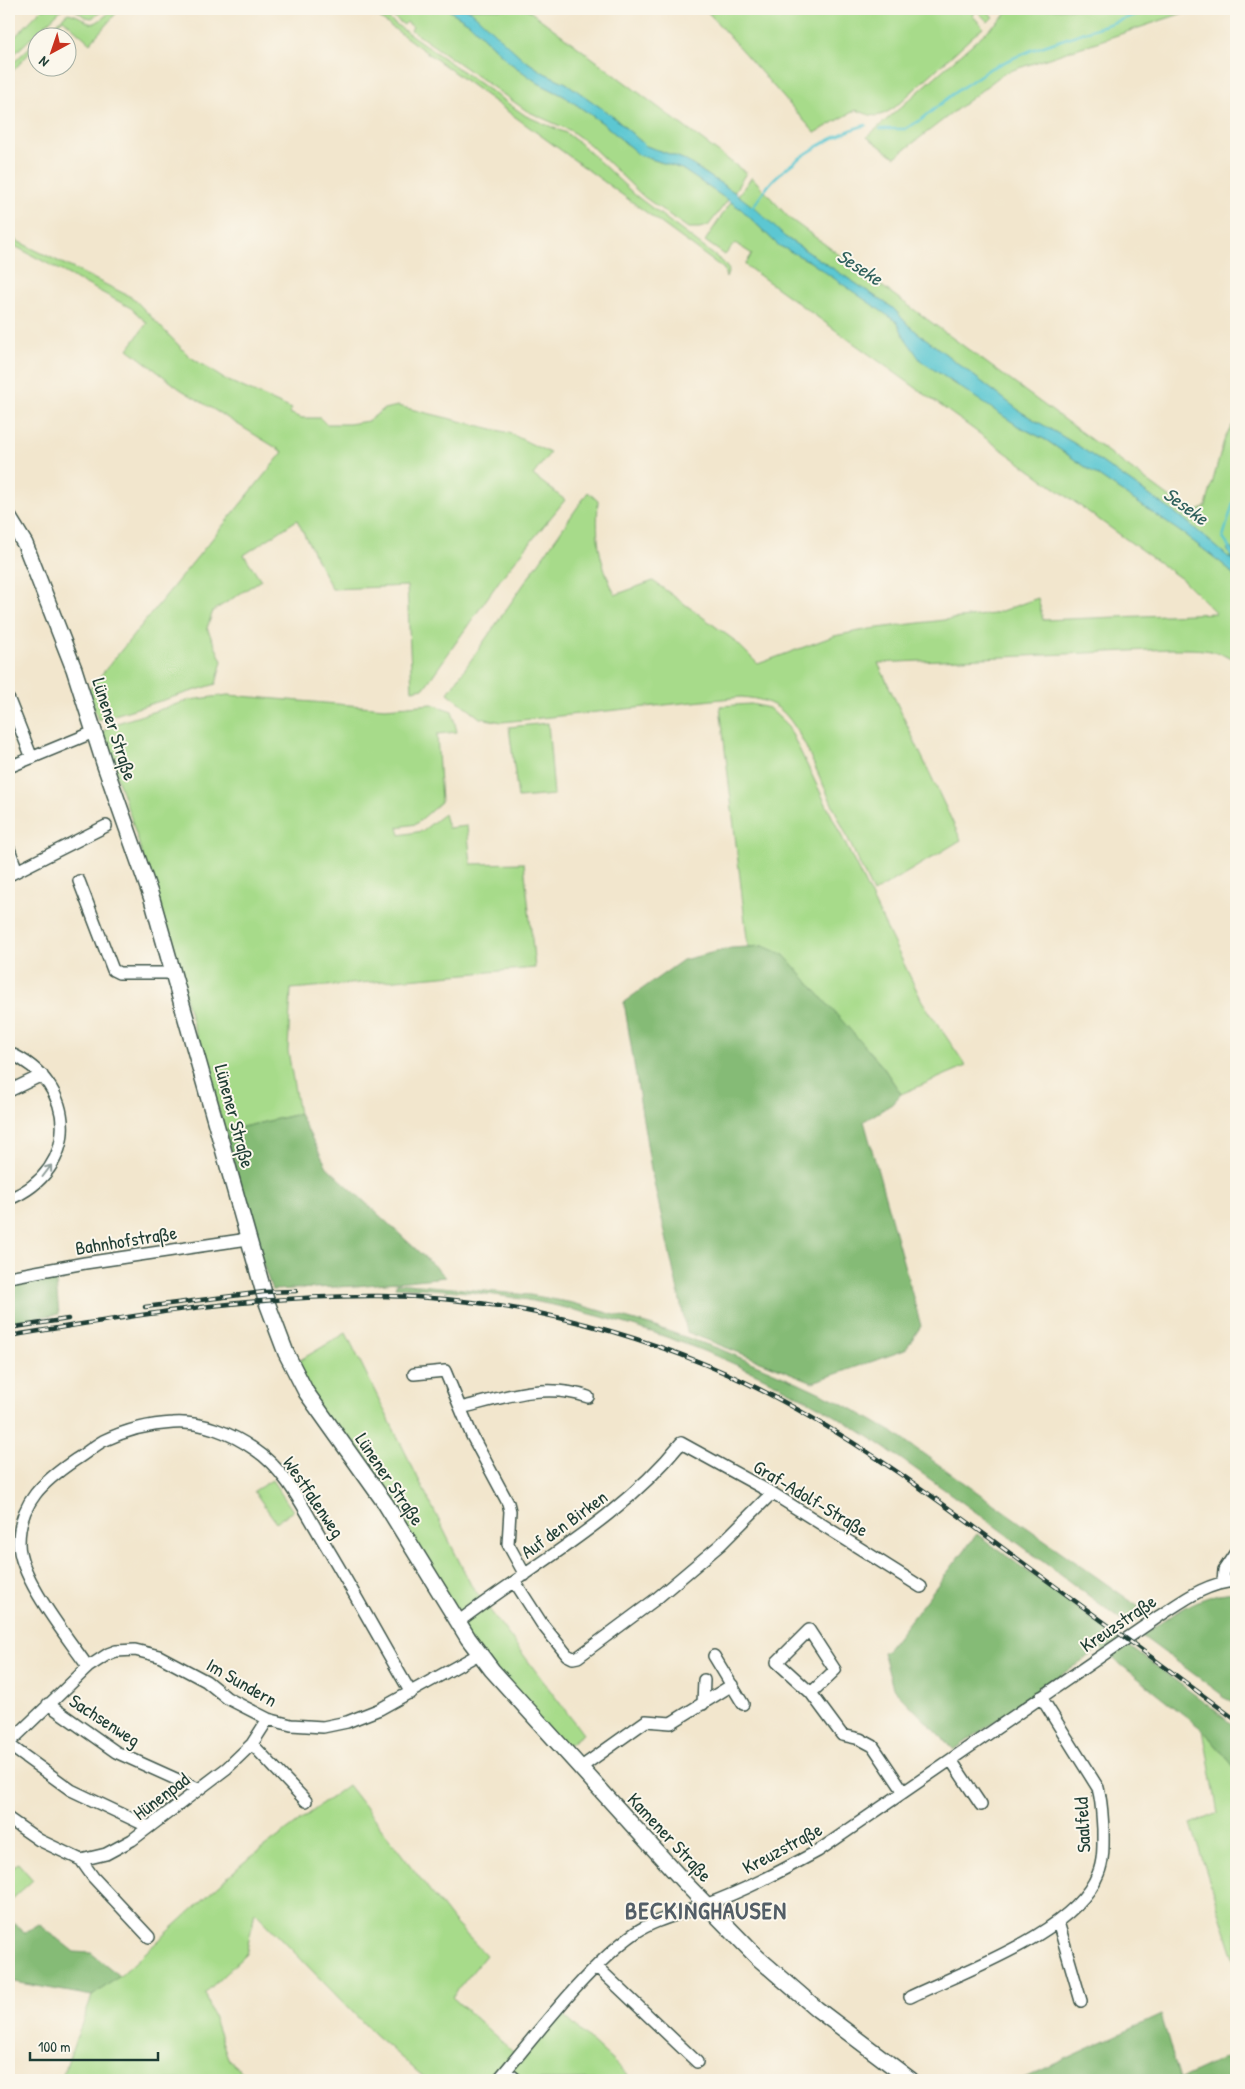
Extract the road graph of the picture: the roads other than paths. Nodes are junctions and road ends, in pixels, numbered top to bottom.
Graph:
1 (9, 518) edge
2 (9, 700) edge
3 (94, 732) junction
4 (32, 758) junction
5 (9, 767) edge
6 (106, 826) dead end
7 (9, 849) edge
8 (13, 873) edge
9 (79, 881) dead end
10 (174, 973) junction
11 (9, 1053) edge
12 (42, 1075) junction
13 (9, 1091) edge
14 (9, 1199) edge
15 (248, 1239) junction
16 (9, 1277) edge
17 (414, 1374) dead end
18 (588, 1397) dead end
19 (461, 1408) junction
20 (681, 1443) joint
21 (772, 1493) junction
22 (9, 1535) edge
23 (19, 1544) junction
24 (1236, 1552) edge
25 (525, 1575) junction
26 (1236, 1581) edge
27 (515, 1582) junction
28 (1223, 1582) junction
29 (921, 1587) dead end
30 (458, 1622) junction
31 (479, 1654) junction
32 (714, 1656) dead end
33 (88, 1668) junction
34 (704, 1680) dead end
35 (505, 1684) joint
36 (732, 1685) junction
37 (411, 1693) junction
38 (811, 1693) junction
39 (1042, 1697) junction
40 (48, 1704) junction
41 (703, 1704) junction
42 (743, 1704) dead end
43 (268, 1719) junction
44 (9, 1744) edge
45 (252, 1744) junction
46 (951, 1760) junction
47 (580, 1768) junction
48 (198, 1789) junction
49 (904, 1792) junction
50 (306, 1801) dead end
51 (981, 1805) dead end
52 (9, 1819) edge
53 (149, 1827) junction
54 (81, 1860) junction
55 (706, 1905) junction
56 (1058, 1922) junction
57 (148, 1937) dead end
58 (597, 1967) junction
59 (910, 1997) dead end
60 (1081, 2001) dead end
61 (697, 2062) dead end
62 (506, 2070) junction
63 (498, 2080) edge
64 (517, 2080) edge
65 (911, 2080) edge

1 - 3 main road, Lünener Straße
2 - 4 street
3 - 4 street
3 - 10 main road, Lünener Straße
4 - 5 street
6 - 8 street
7 - 8 street
9 - 10 street
10 - 15 main road, Lünener Straße
11 - 12 street
12 - 13 street
14 -> 12 street
15 - 16 street, Bahnhofstraße
15 - 30 main road, Lünener Straße
17 - 19 street
18 - 19 street
19 - 25 street
20 - 21 street, Graf-Adolf-Straße
20 - 25 street, Auf den Birken
21 - 27 street
21 - 29 street, Graf-Adolf-Straße
22 - 23 street
23 - 33 street, Westfalenweg
23 - 37 street, Westfalenweg
24 - 28 street
25 - 27 street, Auf den Birken
26 - 28 street, Kreuzstraße
27 - 30 street, Auf den Birken
28 - 39 street, Kreuzstraße
30 - 31 main road, Lünener Straße
31 - 35 main road, Lünener Straße
31 - 37 street, Im Sundern
32 - 36 street
33 - 40 street, Im Sundern
33 - 43 street, Im Sundern
34 - 41 street
35 - 47 main road, Kamener Straße
36 - 41 street
36 - 42 street
37 - 43 street, Im Sundern
38 - 38 street
38 - 49 street
39 - 46 street, Kreuzstraße
39 - 56 street, Saalfeld
40 - 44 street, Im Sundern
40 - 48 street, Sachsenweg
41 - 47 street
43 - 45 street, Hünenpad
44 - 53 street
45 - 48 street, Hünenpad
45 - 50 street
46 - 49 street, Kreuzstraße
46 - 51 street
47 - 55 main road, Kamener Straße
48 - 53 street, Hünenpad
49 - 55 street, Kreuzstraße
52 - 54 street
53 - 54 street, Hünenpad
54 - 57 street
55 - 58 street, Kreuzstraße
55 - 65 main road, Kamener Straße
56 - 59 street, Saalfeld
56 - 60 street
58 - 61 street
58 - 62 street, Kreuzstraße
62 - 63 street, Kreuzstraße
62 - 64 street

